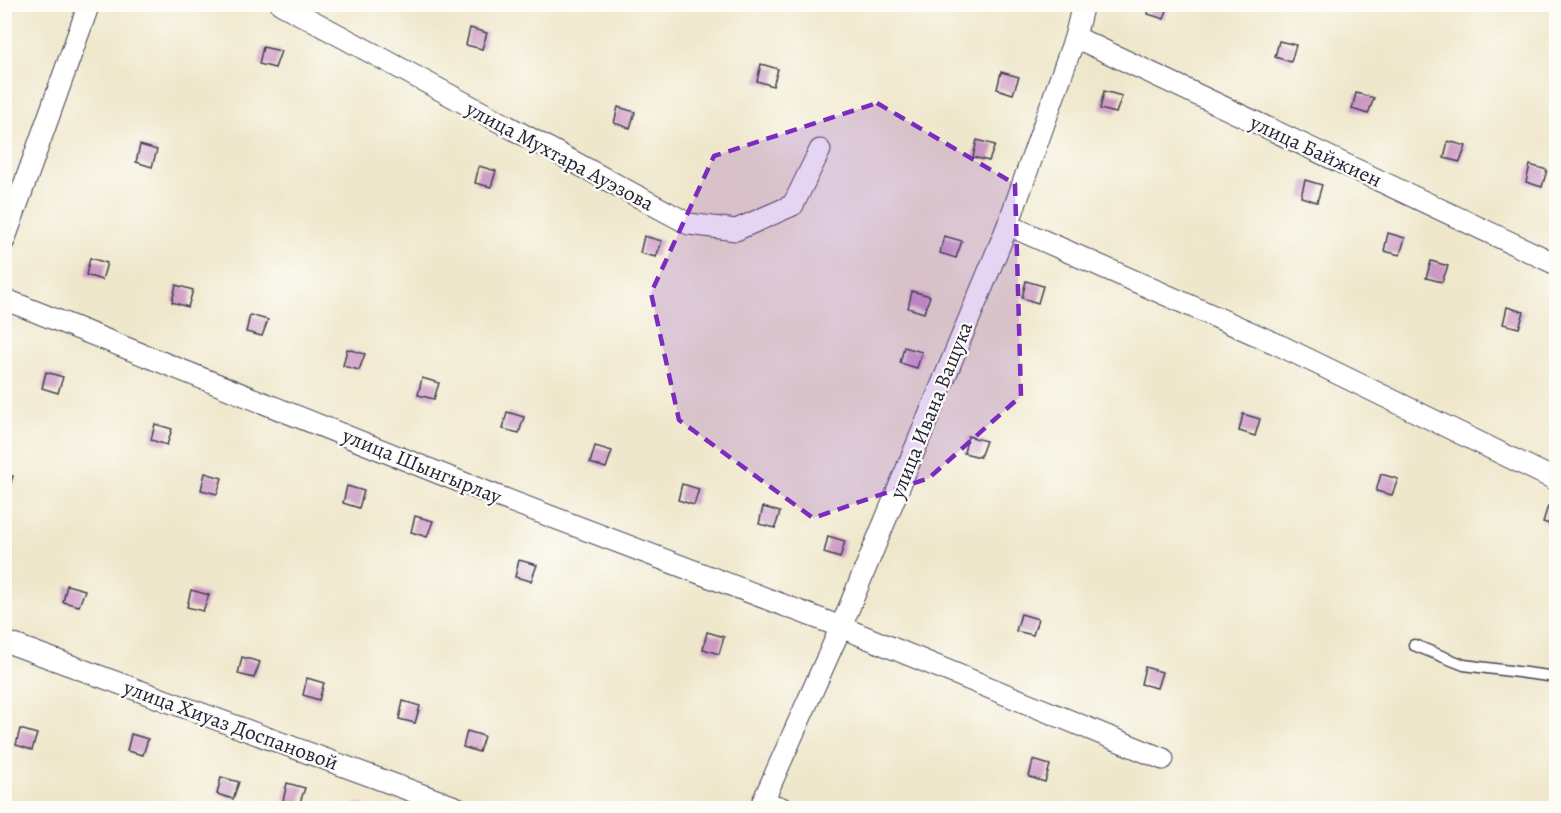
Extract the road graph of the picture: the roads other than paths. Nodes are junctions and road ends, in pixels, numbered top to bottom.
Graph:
1 (89, 4) edge
2 (281, 4) edge
3 (1083, 4) edge
4 (1075, 37) junction
5 (820, 150) dead end
6 (1008, 225) junction
7 (4, 241) edge
8 (1557, 264) edge
9 (4, 299) edge
10 (1557, 480) edge
11 (841, 627) junction
12 (4, 641) edge
13 (1414, 645) dead end
14 (1557, 677) edge
15 (1163, 759) dead end
16 (768, 806) edge
17 (458, 808) edge

1 - 7 street
2 - 5 street, улица Мухтара Ауэзова
3 - 4 street, улица Ивана Ващука
4 - 6 street, улица Ивана Ващука
4 - 8 street, улица Байжиен
6 - 10 street
6 - 11 street, улица Ивана Ващука
9 - 11 street, улица Шынгырлау
11 - 15 street, улица Шынгырлау
11 - 16 street, улица Ивана Ващука
12 - 17 street, улица Хиуаз Доспановой
13 - 14 lane

